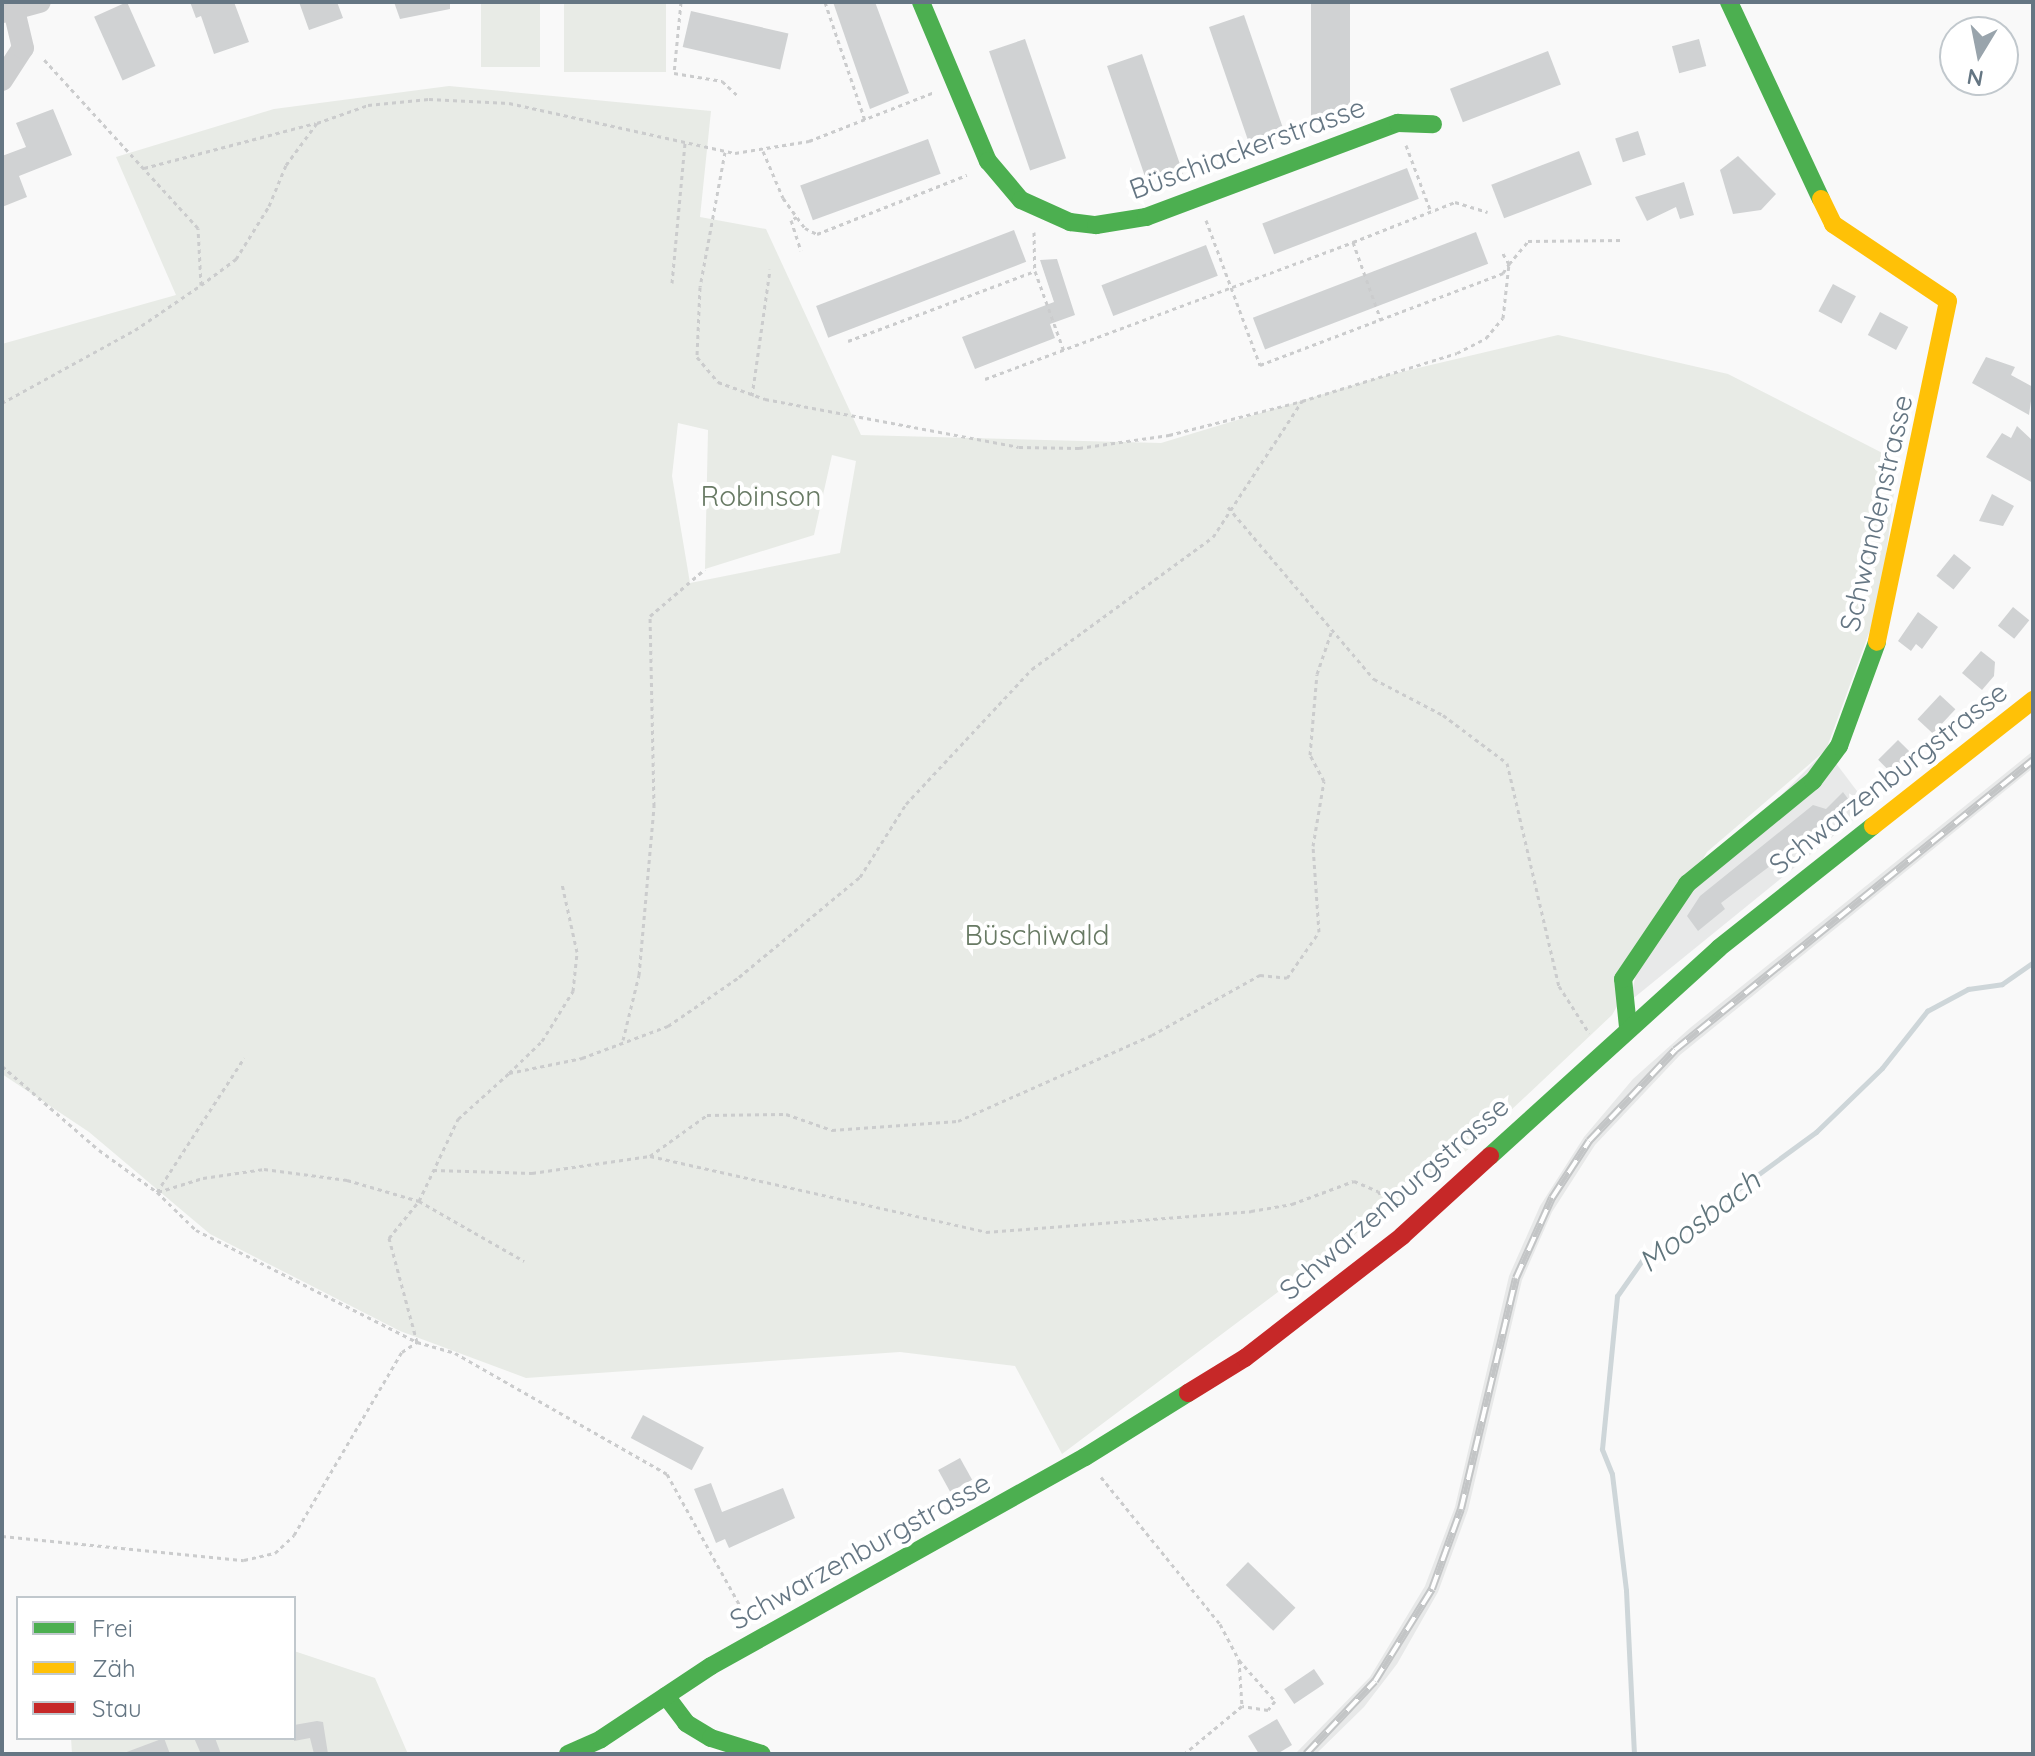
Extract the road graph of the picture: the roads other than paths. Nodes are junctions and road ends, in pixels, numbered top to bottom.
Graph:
1 (40, 2) edge
2 (921, 2) edge
3 (1729, 2) edge
4 (9, 8) edge
5 (2, 80) edge
6 (1433, 124) dead end
7 (2033, 700) edge
8 (1628, 1027) junction
9 (666, 1696) junction
10 (568, 1754) edge
11 (762, 1754) edge

1 - 4 street
2 - 6 street, Büschiackerstrasse
3 - 8 street, Schwandenstrasse
4 - 5 street
7 - 8 street, Schwarzenburgstrasse
8 - 9 street, Schwarzenburgstrasse
9 - 10 street, Schwarzenburgstrasse
9 - 11 street

